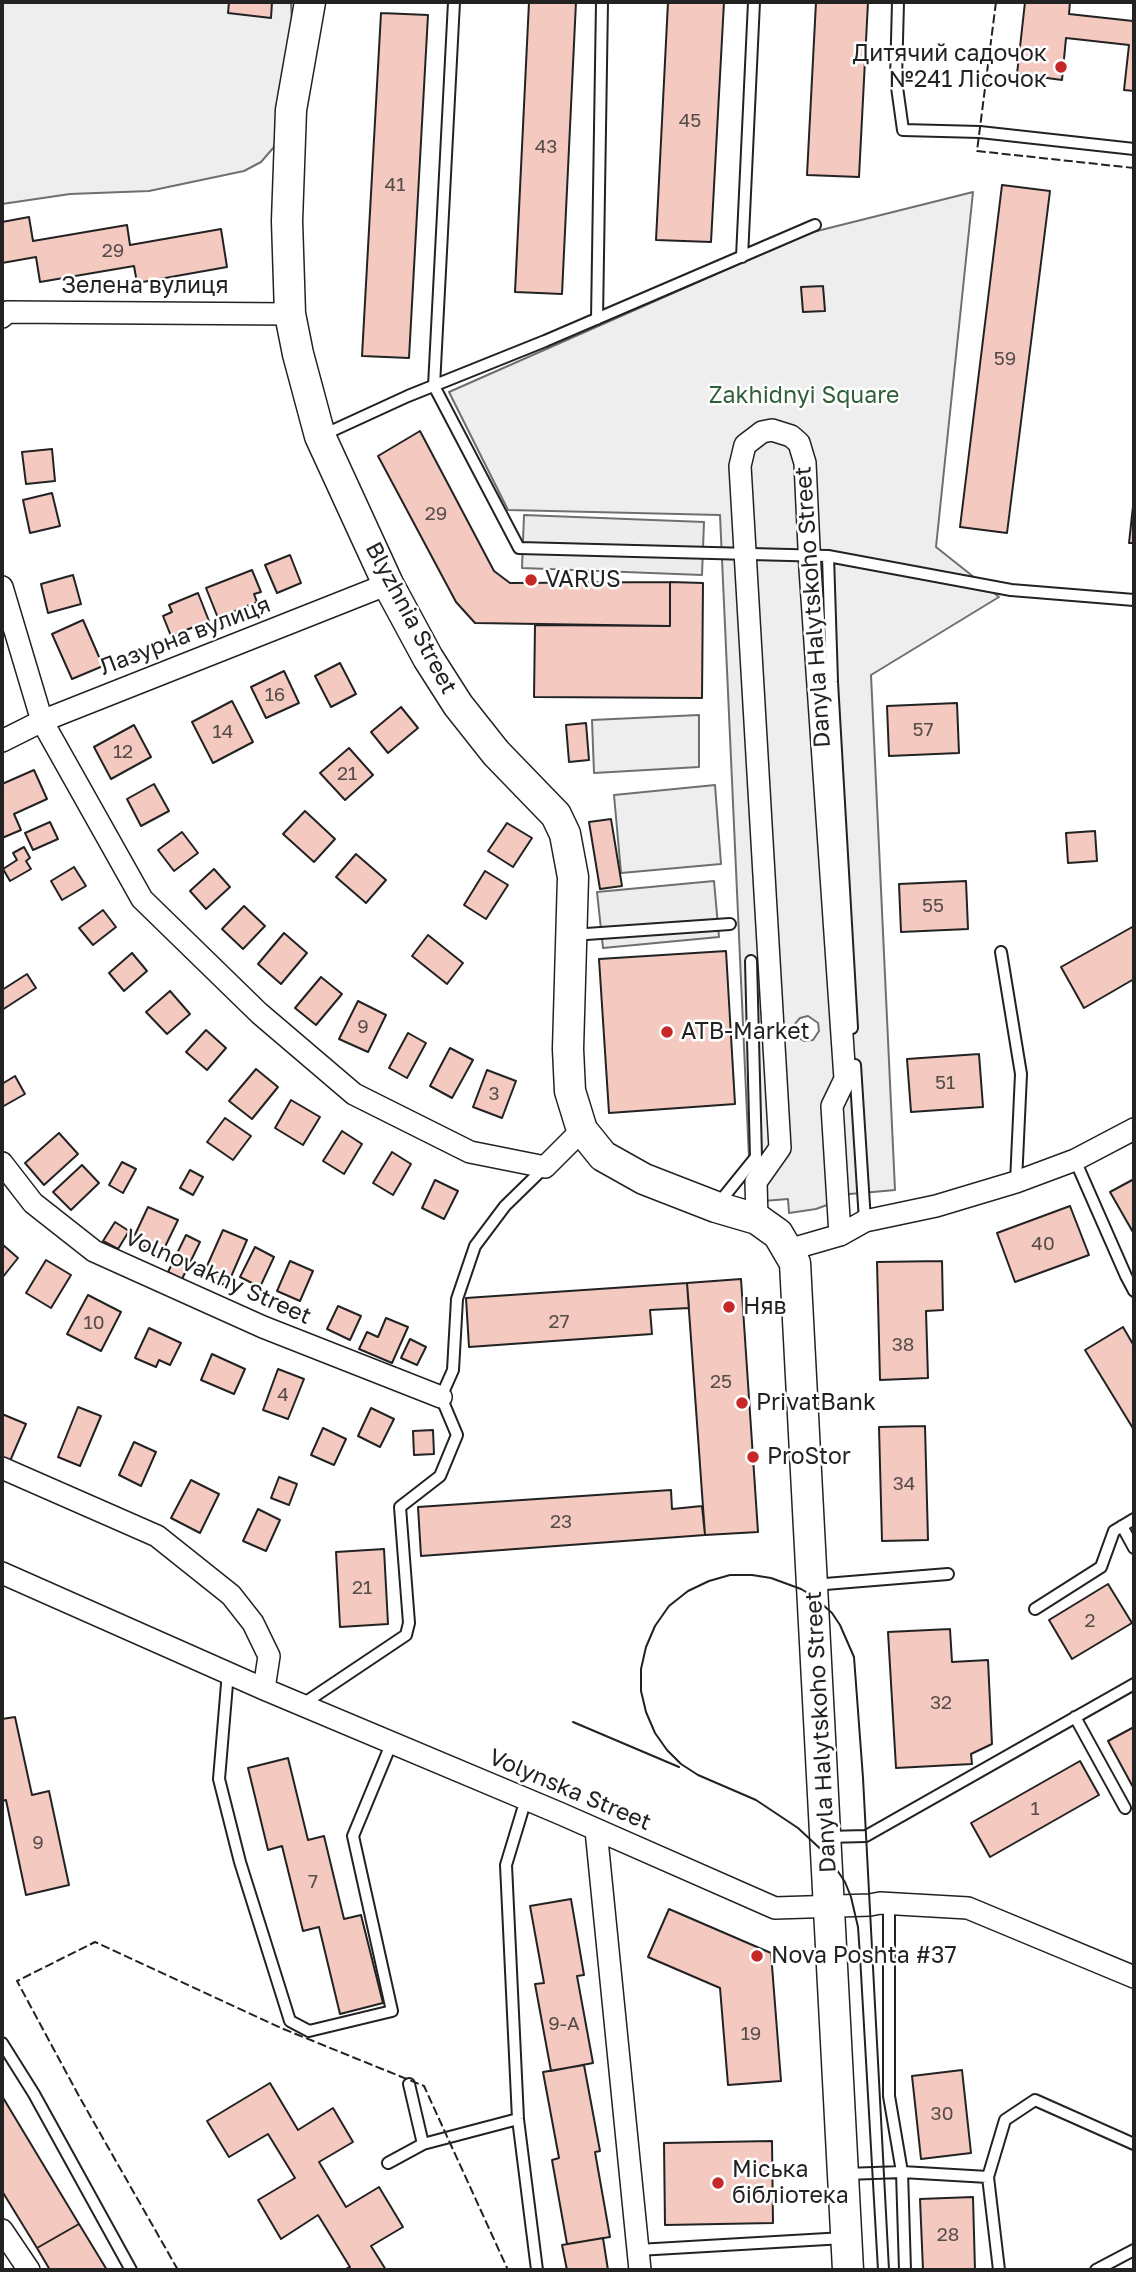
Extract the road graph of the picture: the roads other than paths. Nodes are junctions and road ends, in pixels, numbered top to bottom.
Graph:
1 (310, 2) edge
2 (454, 2) edge
3 (602, 2) edge
4 (754, 2) edge
5 (898, 2) edge
6 (1134, 149) edge
7 (815, 225) dead end
8 (741, 257) junction
9 (290, 314) junction
10 (2, 317) edge
11 (597, 319) junction
12 (433, 386) junction
13 (320, 436) junction
14 (745, 555) junction
15 (819, 555) junction
16 (388, 584) junction
17 (2, 587) edge
18 (1134, 600) edge
19 (42, 721) junction
20 (2, 741) edge
21 (730, 924) dead end
22 (570, 935) junction
23 (1001, 952) dead end
24 (751, 961) dead end
25 (1134, 1129) edge
26 (582, 1130) junction
27 (1075, 1160) junction
28 (2, 1163) edge
29 (545, 1167) junction
30 (1016, 1182) junction
31 (716, 1207) junction
32 (757, 1219) junction
33 (865, 1221) junction
34 (841, 1235) junction
35 (788, 1250) junction
36 (1134, 1291) edge
37 (442, 1397) junction
38 (2, 1468) edge
39 (1134, 1519) edge
40 (1122, 1526) junction
41 (1134, 1548) edge
42 (2, 1573) edge
43 (948, 1574) dead end
44 (813, 1585) junction
45 (1035, 1609) dead end
46 (229, 1672) junction
47 (1134, 1684) edge
48 (264, 1689) junction
49 (303, 1704) junction
50 (1075, 1717) junction
51 (392, 1742) junction
52 (526, 1799) junction
53 (1125, 1808) dead end
54 (596, 1830) junction
55 (826, 1837) junction
56 (889, 1905) junction
57 (830, 1906) junction
58 (1134, 1977) edge
59 (2, 2043) edge
60 (409, 2084) dead end
61 (518, 2119) junction
62 (423, 2144) junction
63 (1134, 2144) edge
64 (388, 2163) dead end
65 (902, 2172) junction
66 (844, 2174) junction
67 (988, 2177) junction
68 (2, 2230) edge
69 (846, 2238) junction
70 (1134, 2250) edge
71 (639, 2260) edge
72 (29, 2270) edge
73 (131, 2270) edge
74 (537, 2270) edge
75 (848, 2270) edge
76 (905, 2270) edge
77 (999, 2270) edge
78 (1097, 2270) edge

1 - 9 street, Blyzhnia Street
2 - 12 lane
3 - 11 lane
4 - 8 lane
5 - 6 lane
7 - 8 lane
8 - 11 lane
9 - 10 street, Зелена вулиця
9 - 13 street, Blyzhnia Street
11 - 12 lane
12 - 13 lane
12 - 14 lane
13 - 16 street, Blyzhnia Street
14 - 15 lane
14 - 15 street, Danyla Halytskoho Street
14 - 32 street, Danyla Halytskoho Street
15 - 18 lane
15 - 33 lane
15 - 34 street, Danyla Halytskoho Street
16 - 19 street, Лазурна вулиця
16 - 22 street, Blyzhnia Street
17 - 19 street
19 - 20 street, Лазурна вулиця
19 - 29 street
21 - 22 lane
22 - 26 street, Blyzhnia Street
23 - 30 lane
24 - 31 lane
25 - 27 street
26 - 29 street
26 - 31 street, Blyzhnia Street
27 - 30 street
27 - 36 lane
28 - 37 street, Volnovakhy Street
29 - 37 lane
30 - 33 street
31 - 32 street, Blyzhnia Street
32 - 35 street, Blyzhnia Street
33 - 34 street
34 - 35 street
35 - 44 street, Danyla Halytskoho Street
37 - 49 lane
38 - 48 street
39 - 40 lane
40 - 41 lane
40 - 45 lane
42 - 46 street, Volynska Street
43 - 44 lane
44 - 55 street, Danyla Halytskoho Street
46 - 48 street, Volynska Street
46 - 51 lane
47 - 50 lane
48 - 49 street, Volynska Street
49 - 51 street, Volynska Street
50 - 53 lane
50 - 55 lane
51 - 52 street, Volynska Street
52 - 54 street, Volynska Street
52 - 61 lane
54 - 57 street, Volynska Street
54 - 71 street
55 - 57 street, Danyla Halytskoho Street
56 - 57 street, Volynska Street
56 - 58 street, Volynska Street
56 - 65 lane
57 - 66 street, Danyla Halytskoho Street
59 - 73 lane
60 - 62 lane
61 - 62 lane
61 - 74 lane
62 - 64 lane
63 - 67 lane
65 - 66 lane
65 - 67 lane
65 - 76 lane
66 - 69 street, Danyla Halytskoho Street
67 - 77 lane
68 - 72 street
69 - 71 lane
69 - 75 street, Danyla Halytskoho Street
70 - 78 lane

